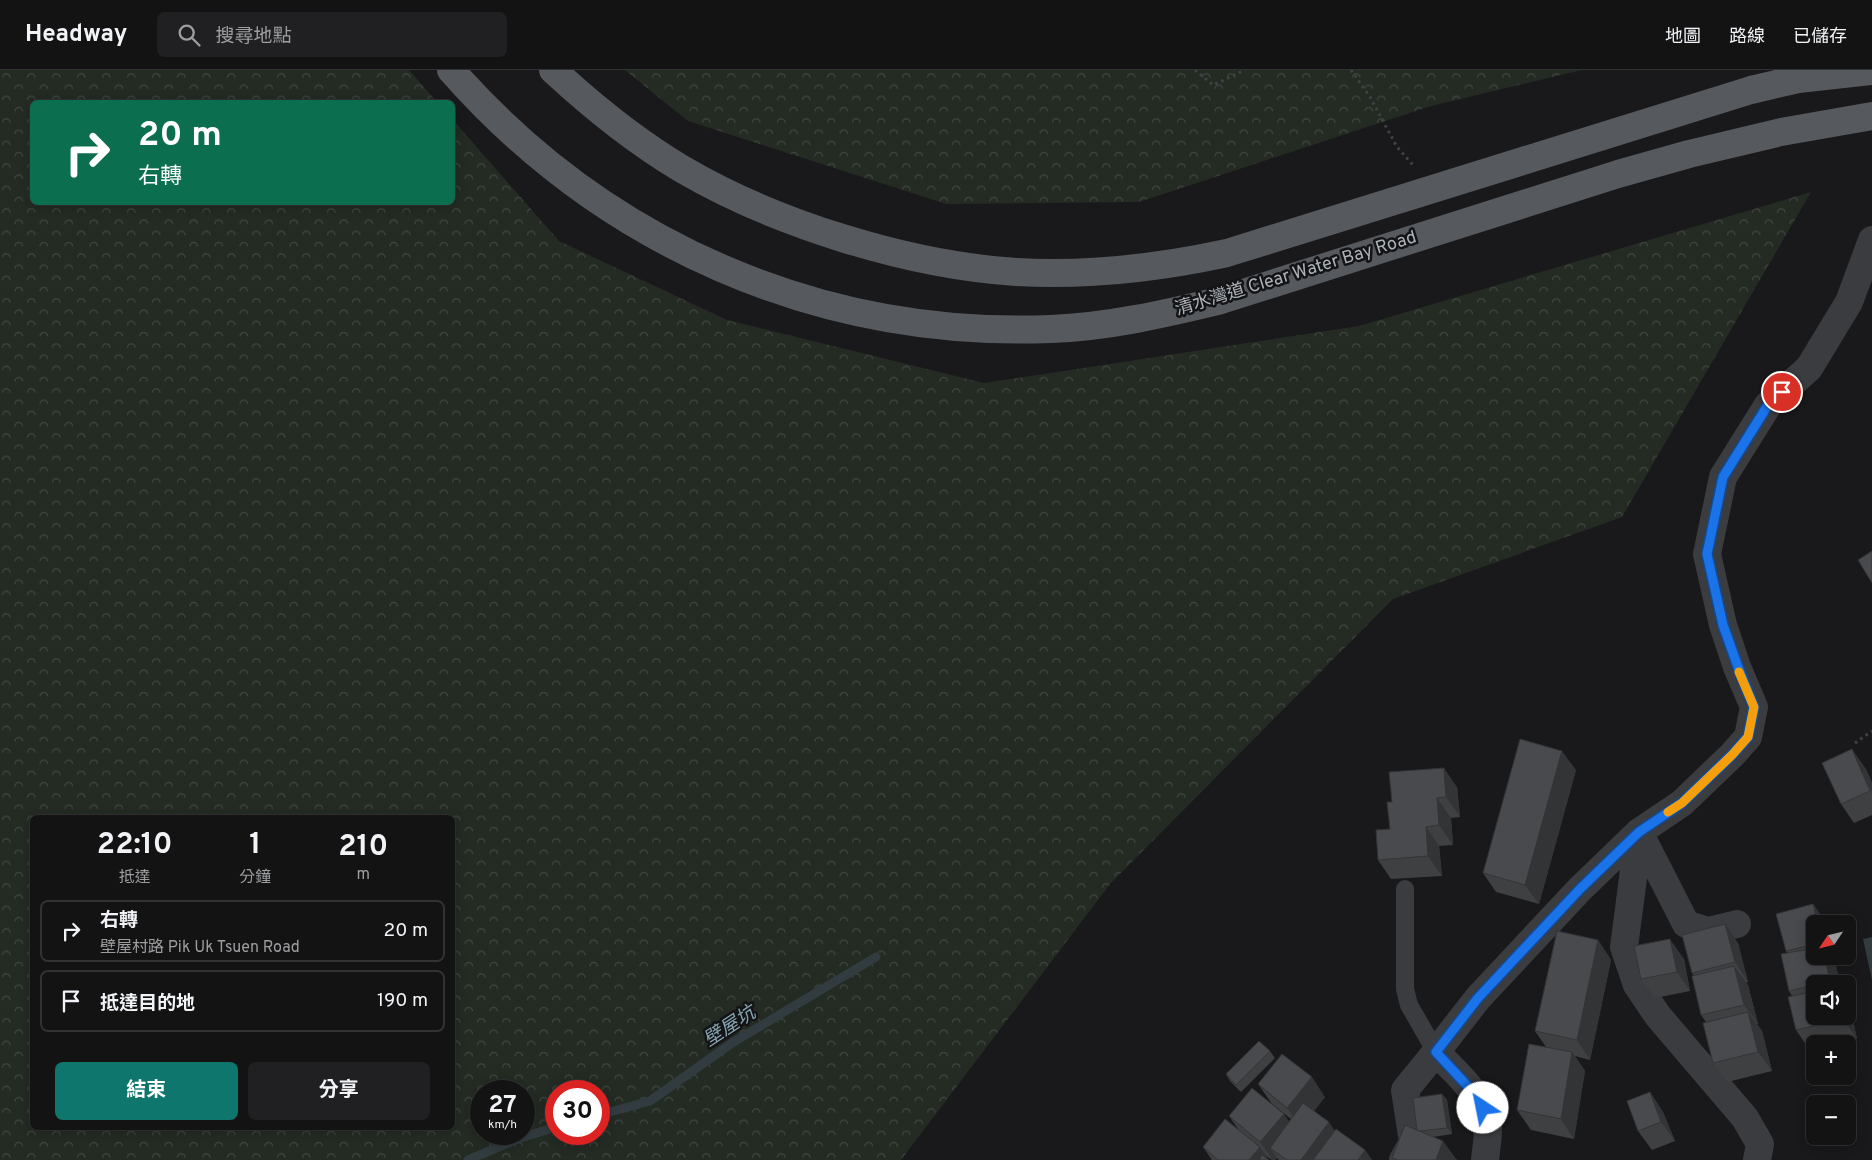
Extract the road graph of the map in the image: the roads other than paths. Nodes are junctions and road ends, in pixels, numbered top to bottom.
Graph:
1 (451, 70) edge
2 (553, 70) edge
3 (1872, 71) edge
4 (1872, 116) edge
5 (1872, 240) edge
6 (1639, 832) junction
7 (1405, 889) dead end
8 (1737, 924) dead end
9 (1436, 1052) junction
10 (1403, 1160) edge
11 (1485, 1160) edge
12 (1757, 1160) edge

1 - 4 main road, 清水灣道 Clear Water Bay Road
2 - 3 main road
5 - 6 street
6 - 8 street
6 - 9 street
6 - 12 street
7 - 9 lane
9 - 10 street
9 - 11 street

